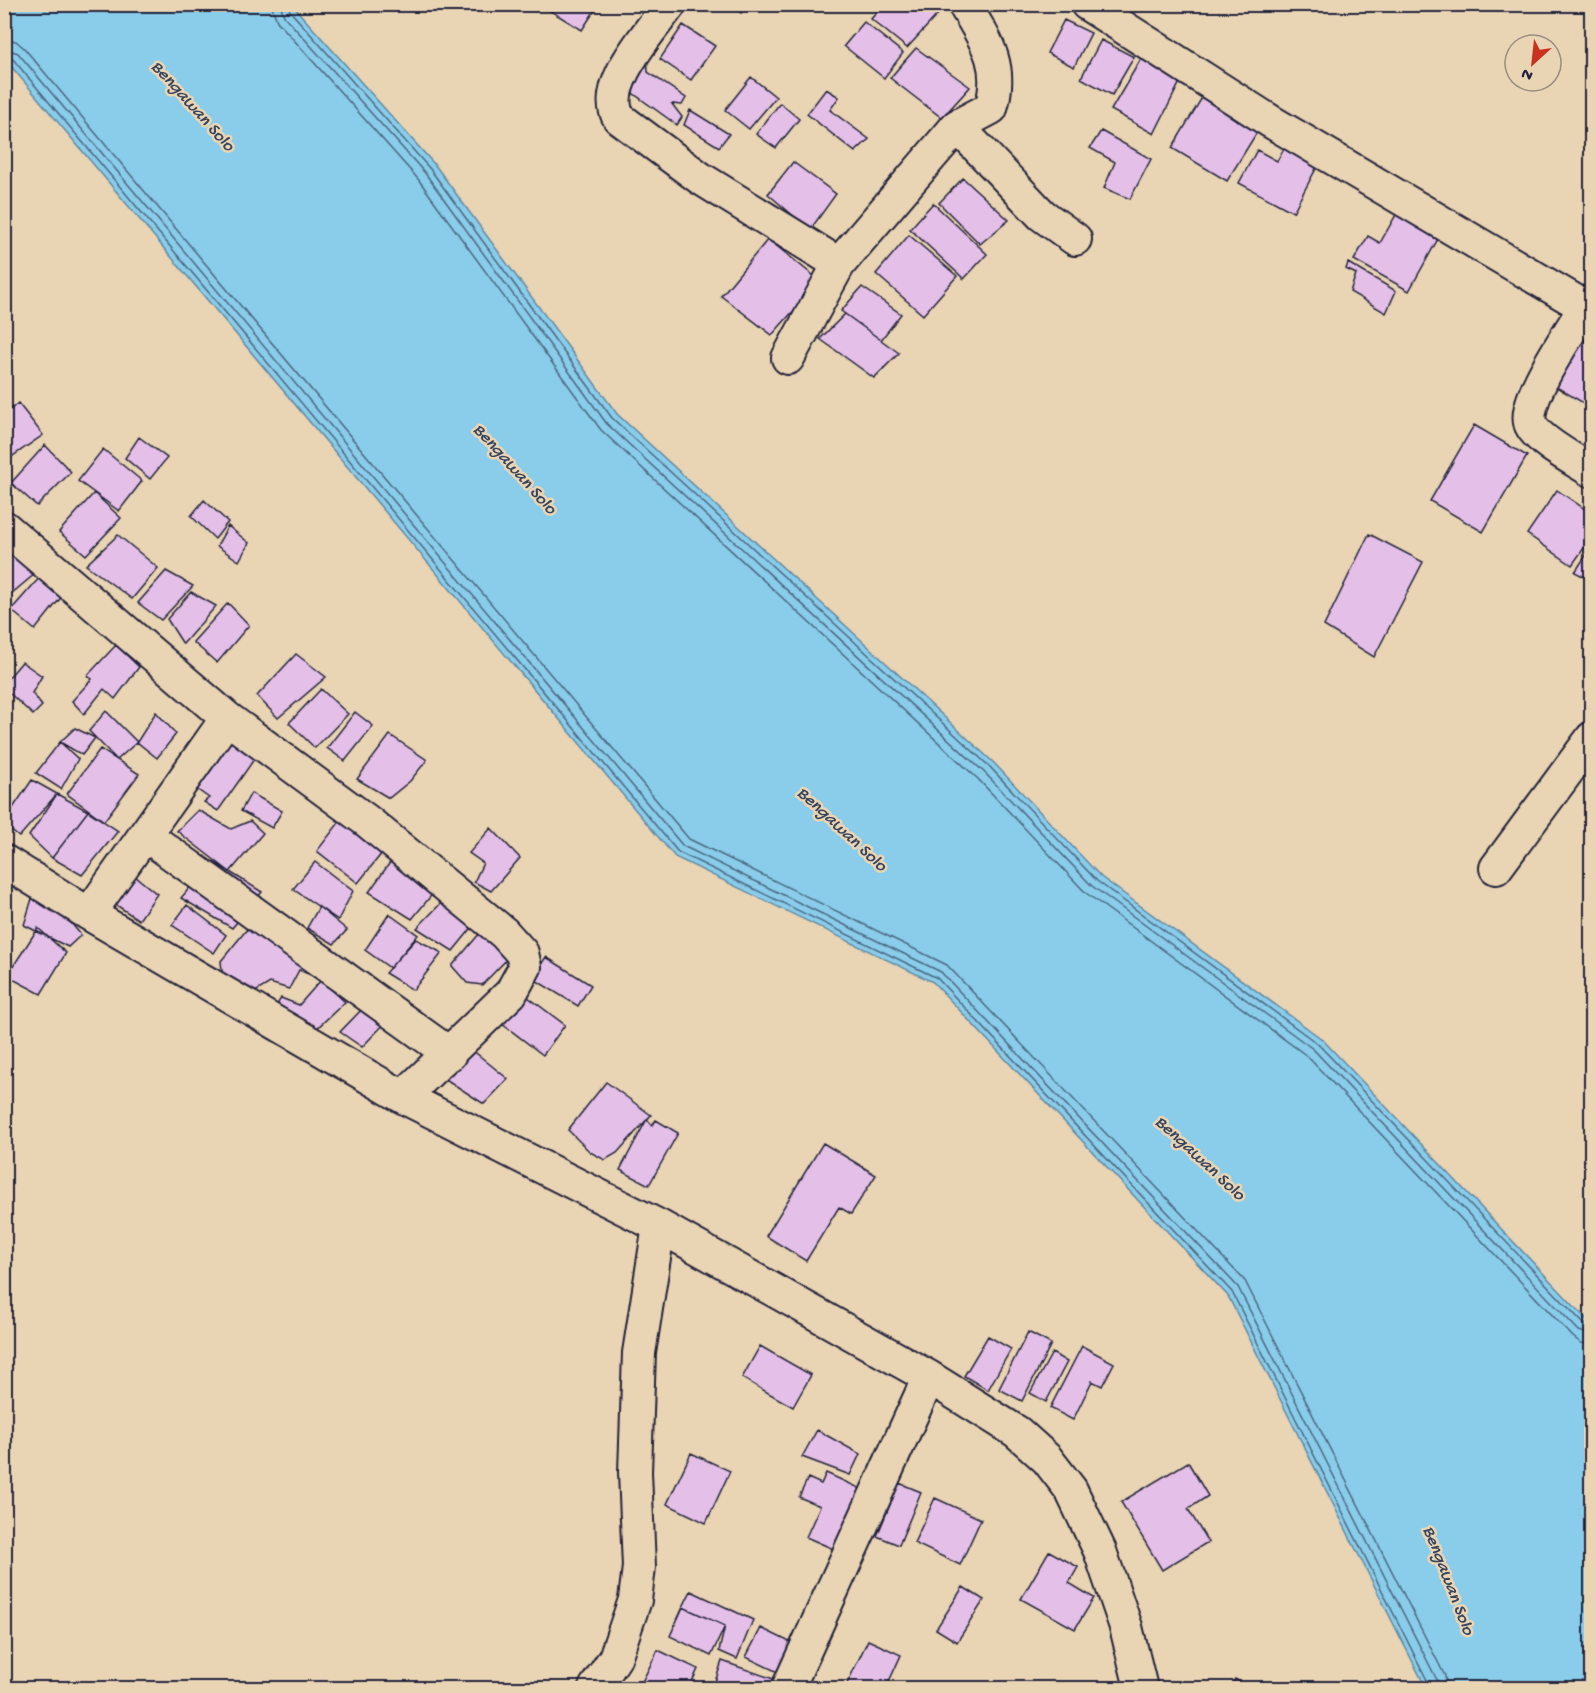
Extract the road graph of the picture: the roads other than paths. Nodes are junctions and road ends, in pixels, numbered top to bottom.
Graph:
1 (670, 4) edge
2 (964, 4) edge
3 (1087, 4) edge
4 (957, 126) junction
5 (1075, 239) dead end
6 (839, 264) junction
7 (1588, 309) edge
8 (788, 358) dead end
9 (1592, 471) edge
10 (4, 527) edge
11 (227, 718) junction
12 (1592, 738) edge
13 (147, 836) junction
14 (4, 861) edge
15 (1496, 868) dead end
16 (89, 915) junction
17 (450, 1054) junction
18 (404, 1097) junction
19 (659, 1226) junction
20 (929, 1377) junction
21 (595, 1689) edge
22 (788, 1689) edge
23 (1141, 1689) edge

1 - 6 street
2 - 4 street
3 - 7 street
4 - 5 street
4 - 6 street
6 - 8 street
7 - 9 street
10 - 11 street
11 - 13 street
11 - 17 street
12 - 15 street
13 - 16 street
13 - 17 street
14 - 16 street
16 - 18 street
17 - 18 street
18 - 19 street
19 - 20 street
19 - 21 street
20 - 22 street
20 - 23 street

